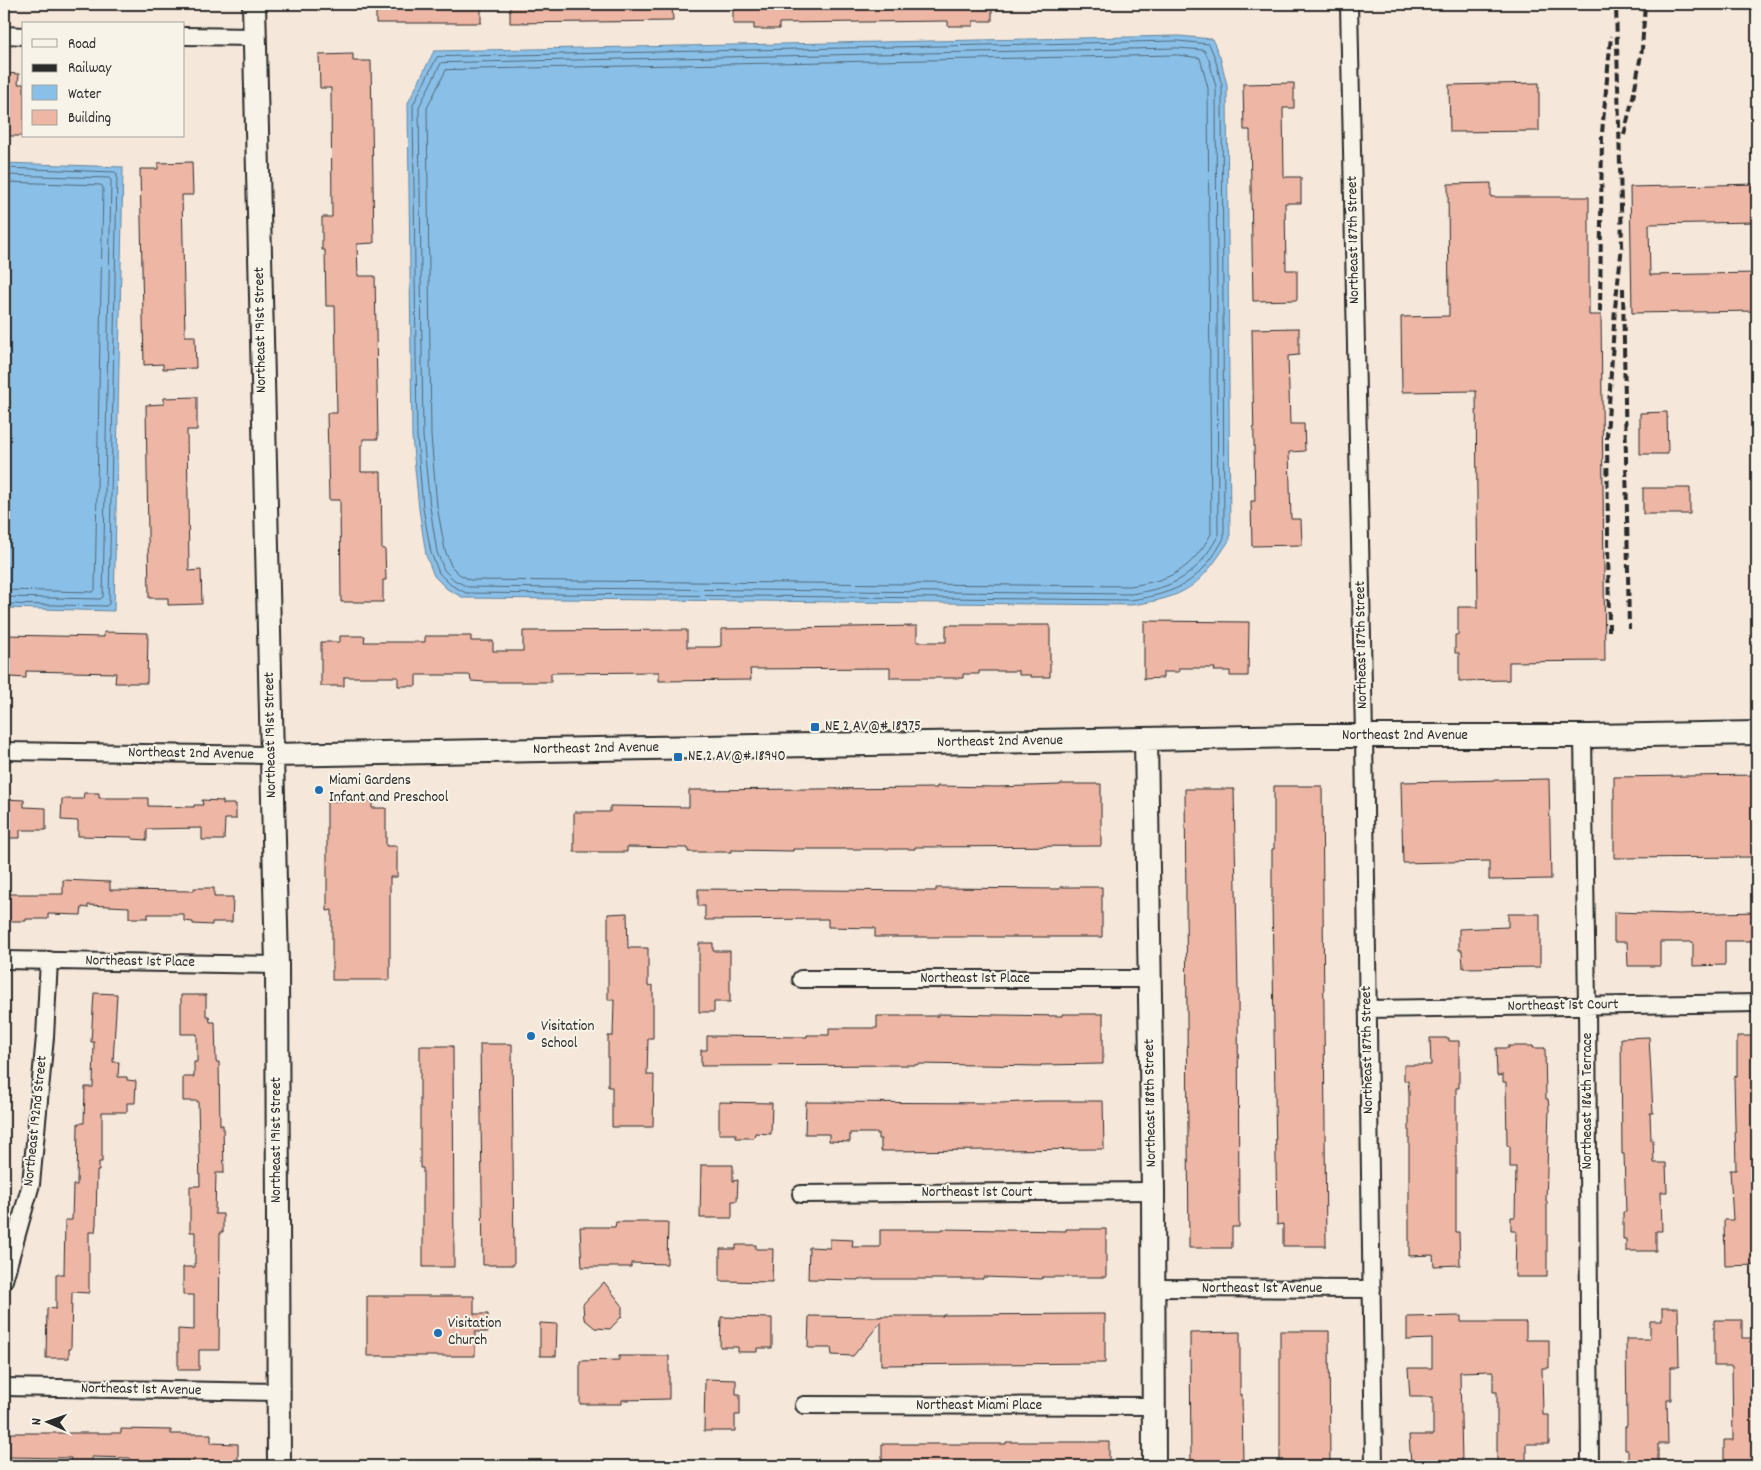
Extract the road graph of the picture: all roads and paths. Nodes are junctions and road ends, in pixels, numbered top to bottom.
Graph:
1 (254, 4) edge
2 (1349, 4) edge
3 (4, 36) edge
4 (22, 36) edge
5 (185, 36) edge
6 (254, 37) junction
7 (1757, 733) edge
8 (1364, 735) junction
9 (1583, 736) junction
10 (1146, 739) junction
11 (4, 751) edge
12 (272, 756) junction
13 (4, 960) edge
14 (48, 960) junction
15 (277, 965) junction
16 (801, 979) dead end
17 (1150, 979) junction
18 (1757, 1003) edge
19 (1587, 1005) junction
20 (1368, 1009) junction
21 (1153, 1191) junction
22 (801, 1194) dead end
23 (4, 1280) edge
24 (1152, 1288) junction
25 (1372, 1289) junction
26 (4, 1387) edge
27 (278, 1392) junction
28 (804, 1406) dead end
29 (1154, 1406) junction
30 (279, 1466) edge
31 (1154, 1466) edge
32 (1374, 1466) edge
33 (1590, 1466) edge

1 - 6 street, Northeast 191st Street
2 - 8 street, Northeast 187th Street
3 - 4 street
5 - 6 street
6 - 12 street, Northeast 191st Street
7 - 9 street, Northeast 2nd Avenue
8 - 9 street, Northeast 2nd Avenue
8 - 10 street, Northeast 2nd Avenue
8 - 20 street, Northeast 187th Street
9 - 19 street, Northeast 186th Terrace
10 - 12 street, Northeast 2nd Avenue
10 - 17 street, Northeast 188th Street
11 - 12 street, Northeast 2nd Avenue
12 - 15 street, Northeast 191st Street
13 - 14 street, Northeast 1st Place
14 - 15 street, Northeast 1st Place
14 - 23 street, Northeast 192nd Street
15 - 27 street, Northeast 191st Street
16 - 17 street, Northeast 1st Place
17 - 21 street, Northeast 188th Street
18 - 19 street, Northeast 1st Court
19 - 20 street, Northeast 1st Court
19 - 33 street, Northeast 186th Terrace
20 - 25 street, Northeast 187th Street
21 - 22 street, Northeast 1st Court
21 - 24 street, Northeast 188th Street
24 - 25 street, Northeast 1st Avenue
24 - 29 street, Northeast 188th Street
25 - 32 street, Northeast 187th Street
26 - 27 street, Northeast 1st Avenue
27 - 30 street, Northeast 191st Street
28 - 29 street, Northeast Miami Place
29 - 31 street, Northeast 188th Street

